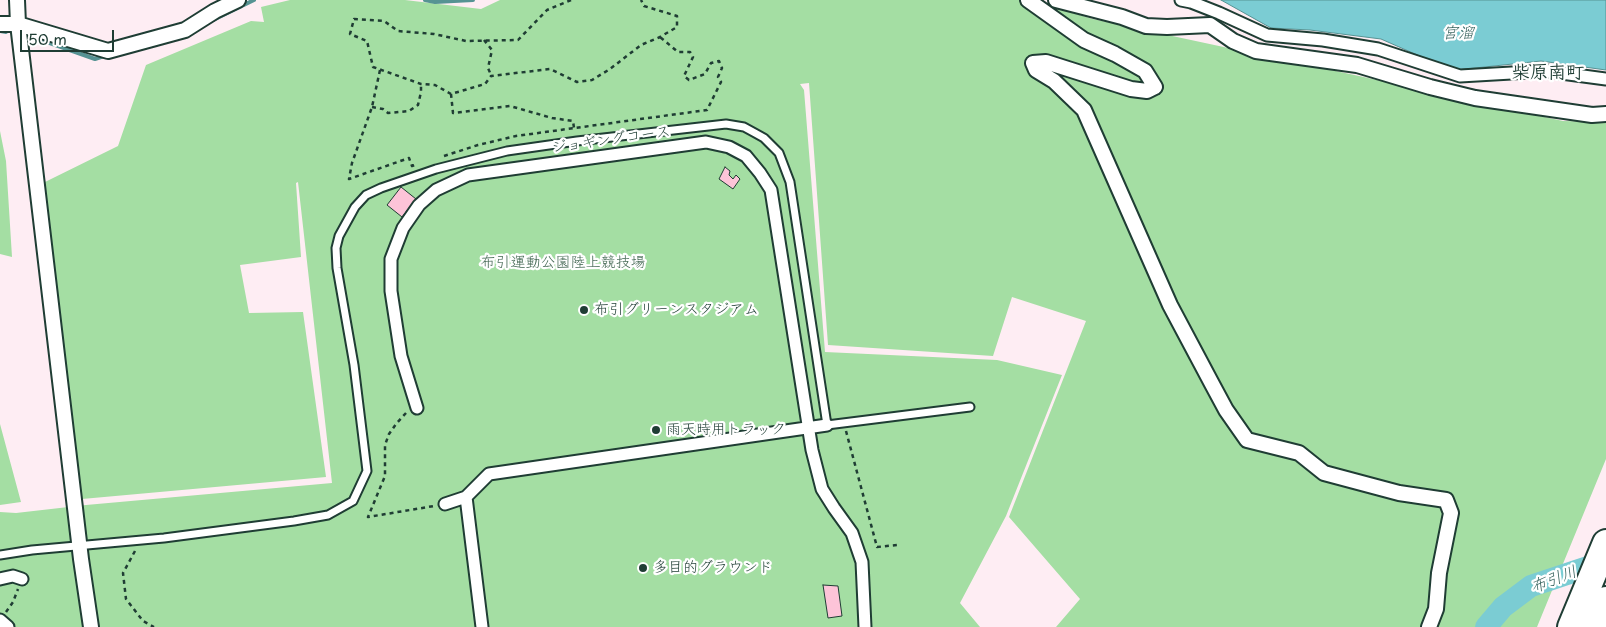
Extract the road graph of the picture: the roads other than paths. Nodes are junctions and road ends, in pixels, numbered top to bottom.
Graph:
1 (17, 0) edge
2 (238, 0) edge
3 (1028, 0) edge
4 (1056, 0) edge
5 (1181, 0) edge
6 (0, 24) edge
7 (18, 24) junction
8 (1606, 79) edge
9 (1606, 114) edge
10 (970, 407) dead end
11 (417, 408) road end
12 (827, 425) junction
13 (809, 427) junction
14 (466, 497) junction
15 (445, 504) road end
16 (1606, 543) edge
17 (80, 546) junction
18 (0, 555) edge
19 (0, 579) edge
20 (22, 579) road end
21 (1597, 593) edge
22 (2, 617) edge
23 (8, 627) edge
24 (91, 627) edge
25 (482, 627) edge
26 (865, 627) edge
27 (1430, 627) edge
28 (1571, 627) edge
29 (1595, 627) edge

1 - 7 street
2 - 7 street
3 - 27 street
4 - 9 street
5 - 8 street
6 - 7 street
7 - 17 street
10 - 12 lane
11 - 13 street, ジョギングコース
12 - 13 street
12 - 17 lane
13 - 14 street
13 - 26 street, ジョギングコース
14 - 15 street
14 - 25 street
16 - 21 highway
17 - 18 lane
17 - 24 street
19 - 20 street
21 - 28 highway
21 - 29 highway
22 - 23 street

